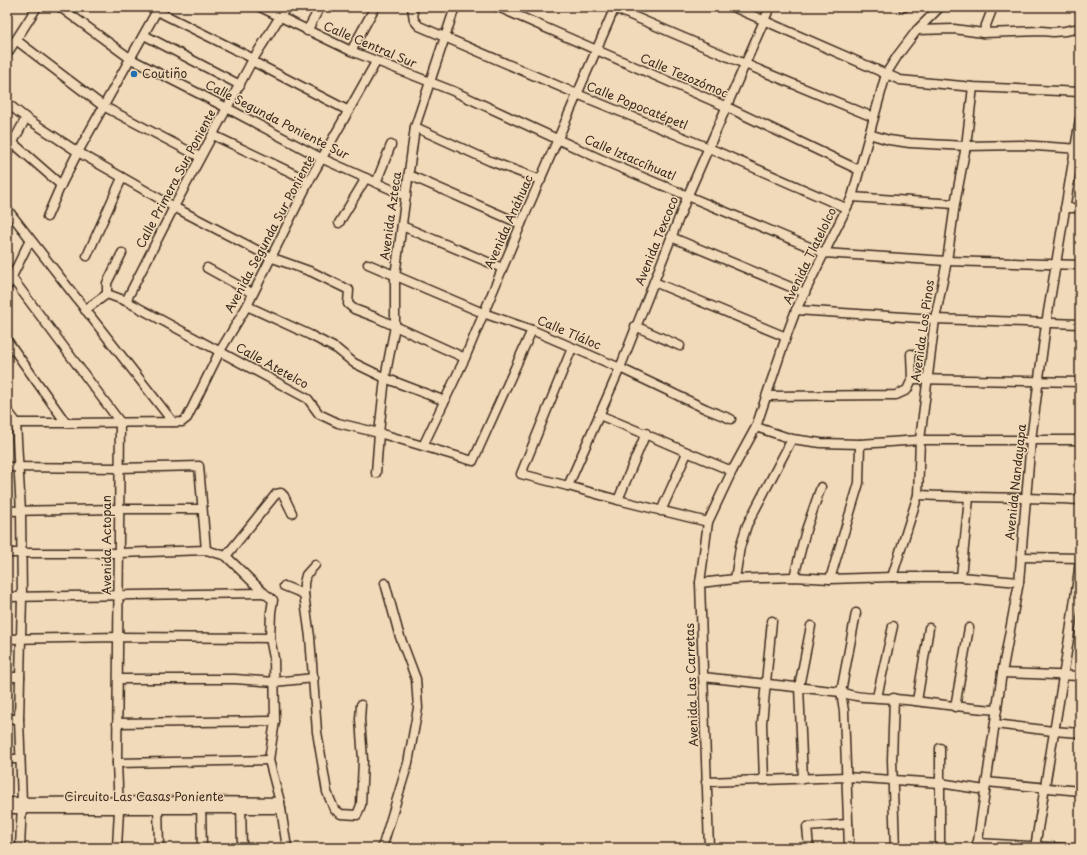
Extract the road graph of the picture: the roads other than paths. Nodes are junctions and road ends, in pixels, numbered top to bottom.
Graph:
1 (36, 7) edge
2 (60, 7) edge
3 (260, 7) edge
4 (286, 7) edge
5 (320, 7) edge
6 (375, 7) edge
7 (412, 7) edge
8 (454, 7) edge
9 (498, 7) edge
10 (733, 7) edge
11 (770, 7) edge
12 (940, 7) edge
13 (993, 7) edge
14 (156, 8) edge
15 (615, 8) edge
16 (280, 17) junction
17 (763, 20) junction
18 (1080, 28) edge
19 (917, 30) junction
20 (307, 31) junction
21 (983, 33) junction
22 (144, 35) junction
23 (445, 37) junction
24 (16, 40) junction
25 (351, 51) junction
26 (596, 51) junction
27 (7, 54) edge
28 (131, 59) junction
29 (253, 60) junction
30 (376, 62) junction
31 (744, 64) junction
32 (886, 74) junction
33 (429, 82) junction
34 (240, 85) junction
35 (973, 87) junction
36 (1080, 92) edge
37 (577, 94) junction
38 (7, 103) edge
39 (103, 106) junction
40 (727, 107) junction
41 (228, 108) junction
42 (349, 111) junction
43 (873, 117) junction
44 (26, 118) junction
45 (1080, 119) edge
46 (415, 127) junction
47 (869, 134) junction
48 (213, 135) junction
49 (558, 139) junction
50 (13, 143) junction
51 (391, 145) dead end
52 (966, 146) junction
53 (709, 148) junction
54 (1078, 149) edge
55 (78, 152) junction
56 (7, 153) edge
57 (200, 157) junction
58 (322, 159) junction
59 (859, 170) junction
60 (409, 175) junction
61 (122, 178) junction
62 (366, 178) junction
63 (541, 180) junction
64 (309, 181) junction
65 (376, 183) junction
66 (61, 185) junction
67 (688, 195) junction
68 (406, 196) junction
69 (852, 197) junction
70 (955, 204) junction
71 (174, 207) junction
72 (846, 208) junction
73 (1065, 208) junction
74 (1080, 208) edge
75 (7, 209) edge
76 (47, 217) dead end
77 (339, 223) dead end
78 (521, 224) junction
79 (402, 226) junction
80 (671, 237) junction
81 (30, 240) junction
82 (122, 252) dead end
83 (824, 253) junction
84 (87, 256) dead end
85 (270, 257) junction
86 (947, 261) junction
87 (368, 264) dead end
88 (1056, 264) junction
89 (1080, 265) edge
90 (207, 268) dead end
91 (502, 268) junction
92 (395, 276) junction
93 (12, 278) junction
94 (654, 282) junction
95 (7, 286) edge
96 (252, 293) junction
97 (805, 293) junction
98 (107, 294) junction
99 (126, 301) junction
100 (247, 306) junction
101 (85, 310) junction
102 (796, 310) junction
103 (483, 313) junction
104 (935, 319) junction
105 (1046, 324) junction
106 (1080, 324) edge
107 (395, 326) junction
108 (636, 326) junction
109 (532, 330) junction
110 (786, 337) junction
111 (7, 340) edge
112 (680, 346) dead end
113 (572, 348) junction
114 (220, 351) junction
115 (911, 354) dead end
116 (465, 358) junction
117 (620, 368) junction
118 (385, 378) junction
119 (912, 379) junction
120 (928, 379) junction
121 (1040, 382) junction
122 (1080, 382) edge
123 (767, 396) junction
124 (445, 402) junction
125 (7, 410) edge
126 (599, 415) junction
127 (731, 419) dead end
128 (16, 422) junction
129 (120, 422) junction
130 (173, 422) junction
131 (7, 423) edge
132 (66, 424) junction
133 (756, 427) junction
134 (379, 433) junction
135 (646, 433) junction
136 (792, 439) junction
137 (920, 440) junction
138 (1031, 440) junction
139 (1080, 440) edge
140 (860, 444) junction
141 (423, 446) junction
142 (687, 453) junction
143 (7, 467) edge
144 (18, 467) junction
145 (120, 468) junction
146 (732, 471) junction
147 (376, 473) dead end
148 (568, 486) junction
149 (821, 487) dead end
150 (918, 495) junction
151 (969, 498) junction
152 (1026, 498) junction
153 (618, 500) junction
154 (1080, 500) edge
155 (119, 509) junction
156 (202, 509) junction
157 (7, 511) edge
158 (661, 511) junction
159 (21, 512) junction
160 (292, 513) dead end
161 (708, 522) junction
162 (206, 550) junction
163 (7, 553) edge
164 (21, 553) junction
165 (119, 553) junction
166 (226, 556) junction
167 (1021, 556) junction
168 (1080, 558) edge
169 (1080, 561) edge
170 (315, 565) dead end
171 (892, 576) junction
172 (794, 577) junction
173 (961, 577) junction
174 (735, 579) junction
175 (830, 579) junction
176 (1019, 582) junction
177 (385, 583) dead end
178 (700, 583) junction
179 (284, 586) dead end
180 (264, 594) junction
181 (304, 594) junction
182 (119, 596) junction
183 (7, 597) edge
184 (22, 597) junction
185 (856, 613) dead end
186 (1076, 617) edge
187 (772, 621) dead end
188 (811, 626) dead end
189 (893, 626) dead end
190 (929, 628) dead end
191 (969, 628) dead end
192 (119, 637) junction
193 (270, 638) junction
194 (7, 639) edge
195 (20, 639) junction
196 (1002, 673) junction
197 (1063, 675) junction
198 (1080, 676) edge
199 (7, 677) edge
200 (20, 677) junction
201 (704, 677) junction
202 (314, 678) junction
203 (118, 679) junction
204 (274, 682) junction
205 (765, 684) junction
206 (799, 687) junction
207 (840, 692) junction
208 (877, 697) junction
209 (894, 698) junction
210 (917, 701) junction
211 (361, 705) dead end
212 (955, 707) junction
213 (997, 710) junction
214 (7, 719) edge
215 (19, 719) junction
216 (274, 721) junction
217 (117, 722) junction
218 (995, 724) junction
219 (1053, 731) junction
220 (1080, 733) edge
221 (940, 748) dead end
222 (7, 759) edge
223 (20, 759) junction
224 (268, 760) junction
225 (117, 763) junction
226 (846, 778) junction
227 (803, 779) junction
228 (764, 780) junction
229 (892, 780) junction
230 (706, 782) junction
231 (940, 783) junction
232 (986, 786) junction
233 (1045, 788) junction
234 (1080, 791) edge
235 (7, 802) edge
236 (118, 805) junction
237 (158, 805) junction
238 (201, 805) junction
239 (242, 805) junction
240 (22, 806) junction
241 (281, 806) junction
242 (7, 810) edge
243 (848, 824) junction
244 (940, 843) dead end
245 (977, 845) edge
246 (1036, 847) edge
247 (20, 848) edge
248 (117, 848) edge
249 (159, 848) edge
250 (202, 848) edge
251 (242, 848) edge
252 (287, 848) edge
253 (382, 848) edge
254 (709, 848) edge
255 (809, 848) edge
256 (849, 848) edge
257 (894, 848) edge
258 (1066, 848) edge

1 - 24 street
2 - 28 street, Calle Segunda Poniente Sur
3 - 16 street, Calle Central Sur
4 - 16 street, Calle Primera Sur Poniente
5 - 20 street
6 - 25 street
7 - 23 street, Calle Popocatépetl
8 - 23 street, Avenida Azteca
9 - 26 street, Calle Tezozómoc
10 - 17 street
11 - 17 street, Avenida Texcoco
12 - 19 street, Avenida Tlatelolco
13 - 21 street
14 - 22 street
14 - 29 street
15 - 26 street, Avenida Anáhuac
15 - 31 street
16 - 20 street, Calle Central Sur
16 - 29 street, Calle Primera Sur Poniente
17 - 31 street, Avenida Texcoco
17 - 32 street
18 - 21 street
19 - 21 street
19 - 32 street, Avenida Tlatelolco
20 - 25 street, Calle Central Sur
22 - 28 street
22 - 34 street
23 - 33 street, Avenida Azteca
23 - 37 street, Calle Popocatépetl
24 - 27 street
24 - 39 street
25 - 30 street, Calle Central Sur
26 - 37 street, Avenida Anáhuac
26 - 40 street, Calle Tezozómoc
28 - 39 street
28 - 41 street, Calle Segunda Poniente Sur
29 - 34 street, Calle Primera Sur Poniente
29 - 42 street
30 - 33 street, Calle Central Sur
30 - 42 street, Avenida Segunda Sur Poniente
31 - 40 street, Avenida Texcoco
31 - 43 street
32 - 35 street
32 - 43 street, Avenida Tlatelolco
33 - 46 street, Avenida Azteca
33 - 49 street, Calle Iztaccíhuatl
34 - 41 street, Calle Primera Sur Poniente
35 - 36 street
35 - 52 street, Avenida Los Pinos
37 - 49 street, Avenida Anáhuac
37 - 53 street, Calle Popocatépetl
38 - 44 street
39 - 55 street
39 - 57 street
40 - 53 street, Avenida Texcoco
40 - 59 street, Calle Tezozómoc
41 - 48 street, Calle Primera Sur Poniente
41 - 58 street, Calle Segunda Poniente Sur
42 - 58 street, Avenida Segunda Sur Poniente
43 - 47 street, Avenida Tlatelolco
44 - 50 street
44 - 55 street
45 - 54 street, Avenida Nandayapa
46 - 60 street, Avenida Azteca
46 - 63 street
47 - 52 street
47 - 59 street, Avenida Tlatelolco
48 - 57 street, Calle Primera Sur Poniente
48 - 64 street
49 - 63 street, Avenida Anáhuac
49 - 67 street, Calle Iztaccíhuatl
50 - 56 street
50 - 66 street
51 - 65 street
52 - 54 street
52 - 70 street, Avenida Los Pinos
53 - 67 street, Avenida Texcoco
53 - 72 street, Calle Popocatépetl
54 - 73 street, Avenida Nandayapa
55 - 61 street
55 - 66 street
57 - 71 street, Calle Primera Sur Poniente
58 - 62 street, Calle Segunda Poniente Sur
58 - 64 street, Avenida Segunda Sur Poniente
59 - 69 street, Avenida Tlatelolco
60 - 68 street, Avenida Azteca
60 - 78 street
61 - 71 street
61 - 84 street
62 - 65 street, Calle Segunda Poniente Sur
62 - 77 street
63 - 78 street, Avenida Anáhuac
64 - 85 street, Avenida Segunda Sur Poniente
65 - 68 street, Calle Segunda Poniente Sur
66 - 76 street
67 - 80 street, Avenida Texcoco
67 - 83 street, Calle Iztaccíhuatl
68 - 79 street, Avenida Azteca
69 - 70 street
69 - 72 street, Avenida Tlatelolco
70 - 86 street, Avenida Los Pinos
71 - 85 street
71 - 99 street, Calle Primera Sur Poniente
72 - 83 street, Avenida Tlatelolco
73 - 74 street
73 - 88 street, Avenida Nandayapa
75 - 81 street
78 - 91 street, Avenida Anáhuac
79 - 91 street
79 - 92 street, Avenida Azteca
80 - 94 street, Avenida Texcoco
80 - 97 street
81 - 93 street
81 - 101 street
82 - 98 street
83 - 86 street, Calle Iztaccíhuatl
83 - 97 street, Avenida Tlatelolco
85 - 96 street, Avenida Segunda Sur Poniente
85 - 107 street
86 - 88 street, Calle Iztaccíhuatl
86 - 104 street, Avenida Los Pinos
87 - 92 street, Calle Tláloc
88 - 89 street, Calle Iztaccíhuatl
88 - 105 street, Avenida Nandayapa
90 - 96 street
91 - 103 street, Avenida Anáhuac
92 - 103 street, Calle Tláloc
92 - 107 street, Avenida Azteca
93 - 95 street
93 - 129 street
94 - 108 street, Avenida Texcoco
94 - 110 street
96 - 100 street, Avenida Segunda Sur Poniente
97 - 102 street, Avenida Tlatelolco
98 - 99 street, Calle Atetelco
98 - 101 street
99 - 114 street, Calle Atetelco
100 - 114 street, Avenida Segunda Sur Poniente
100 - 118 street
101 - 130 street
102 - 104 street
102 - 110 street, Avenida Tlatelolco
103 - 109 street, Calle Tláloc
103 - 116 street, Avenida Anáhuac
104 - 105 street
104 - 120 street, Avenida Los Pinos
105 - 106 street
105 - 121 street, Avenida Nandayapa
107 - 116 street
107 - 118 street, Avenida Azteca
108 - 112 street
108 - 117 street, Avenida Texcoco
109 - 113 street, Calle Tláloc
109 - 141 street, Calle Atetelco
110 - 123 street, Avenida Tlatelolco
111 - 132 street
113 - 117 street, Calle Tláloc
113 - 148 street
114 - 130 street, Avenida Segunda Sur Poniente
114 - 134 street, Calle Atetelco
115 - 119 street
116 - 124 street, Avenida Anáhuac
117 - 126 street, Avenida Texcoco
117 - 127 street, Calle Tláloc
118 - 124 street
118 - 134 street, Avenida Azteca
119 - 120 street
119 - 123 street
120 - 121 street
120 - 137 street, Avenida Los Pinos
121 - 122 street
121 - 138 street, Avenida Nandayapa
123 - 133 street, Avenida Tlatelolco
124 - 141 street, Avenida Anáhuac
125 - 128 street
126 - 135 street
126 - 148 street, Avenida Texcoco
128 - 131 street
128 - 132 street
128 - 144 street
129 - 130 street
129 - 132 street
129 - 145 street, Avenida Actopan
133 - 136 street
133 - 146 street, Avenida Tlatelolco
134 - 141 street, Calle Atetelco
134 - 147 street, Avenida Azteca
135 - 142 street
135 - 153 street
136 - 140 street
136 - 174 street
137 - 138 street
137 - 140 street
137 - 150 street, Avenida Los Pinos
138 - 139 street
138 - 152 street, Avenida Nandayapa
140 - 175 street
142 - 146 street
142 - 158 street
143 - 144 street
144 - 145 street
144 - 159 street
145 - 155 street, Avenida Actopan
145 - 156 street
146 - 161 street, Avenida Tlatelolco
148 - 153 street
149 - 172 street
150 - 151 street
150 - 171 street, Avenida Los Pinos
151 - 152 street
151 - 173 street
152 - 154 street
152 - 167 street, Avenida Nandayapa
153 - 158 street
155 - 156 street
155 - 159 street
155 - 165 street, Avenida Actopan
156 - 162 street
157 - 159 street
158 - 161 street
159 - 164 street
160 - 166 street
161 - 178 street, Avenida Las Carretas
162 - 165 street
162 - 166 street
163 - 164 street
164 - 165 street
164 - 184 street
165 - 182 street, Avenida Actopan
166 - 180 street
167 - 168 street
167 - 176 street, Avenida Nandayapa
169 - 186 street
170 - 181 street
171 - 173 street
171 - 175 street
172 - 174 street
172 - 175 street
173 - 176 street
174 - 178 street
176 - 196 street, Avenida Nandayapa
177 - 253 street
178 - 201 street, Avenida Las Carretas
179 - 181 street
180 - 182 street
180 - 193 street
181 - 202 street
182 - 184 street
182 - 192 street, Avenida Actopan
183 - 184 street
184 - 195 street
185 - 207 street
186 - 197 street
187 - 205 street
188 - 206 street
189 - 208 street
190 - 210 street
191 - 212 street
192 - 193 street
192 - 195 street
192 - 203 street, Avenida Actopan
193 - 204 street
194 - 195 street
195 - 200 street
196 - 197 street
196 - 213 street, Avenida Nandayapa
197 - 198 street
197 - 219 street
199 - 200 street
200 - 215 street
201 - 205 street
201 - 230 street, Avenida Las Carretas
202 - 204 street
202 - 211 street
203 - 204 street
203 - 217 street, Avenida Actopan
204 - 216 street
205 - 206 street
205 - 228 street
206 - 207 street
206 - 227 street
207 - 208 street
207 - 226 street
208 - 209 street
209 - 210 street
209 - 229 street
210 - 212 street
212 - 213 street
213 - 218 street, Avenida Nandayapa
214 - 215 street
215 - 223 street
216 - 217 street
216 - 224 street
217 - 225 street, Avenida Actopan
218 - 219 street
218 - 232 street, Avenida Nandayapa
219 - 220 street
219 - 233 street
221 - 231 street
222 - 223 street
223 - 240 street
224 - 225 street
224 - 241 street
225 - 236 street, Avenida Actopan
226 - 227 street
226 - 229 street
226 - 243 street
227 - 228 street
228 - 230 street
229 - 231 street
229 - 257 street
230 - 254 street, Avenida Las Carretas
231 - 232 street
231 - 244 street
232 - 233 street
232 - 245 street, Avenida Nandayapa
233 - 234 street
233 - 246 street
235 - 240 street, Circuito Las Casas Poniente
236 - 237 street, Circuito Las Casas Poniente
236 - 240 street, Circuito Las Casas Poniente
236 - 248 street, Avenida Actopan
237 - 238 street, Circuito Las Casas Poniente
237 - 249 street
238 - 239 street, Circuito Las Casas Poniente
238 - 250 street
239 - 241 street, Circuito Las Casas Poniente
239 - 251 street
240 - 242 street, Circuito Las Casas Poniente
240 - 247 street
241 - 252 street
243 - 255 street
243 - 256 street
245 - 246 street
246 - 258 street

